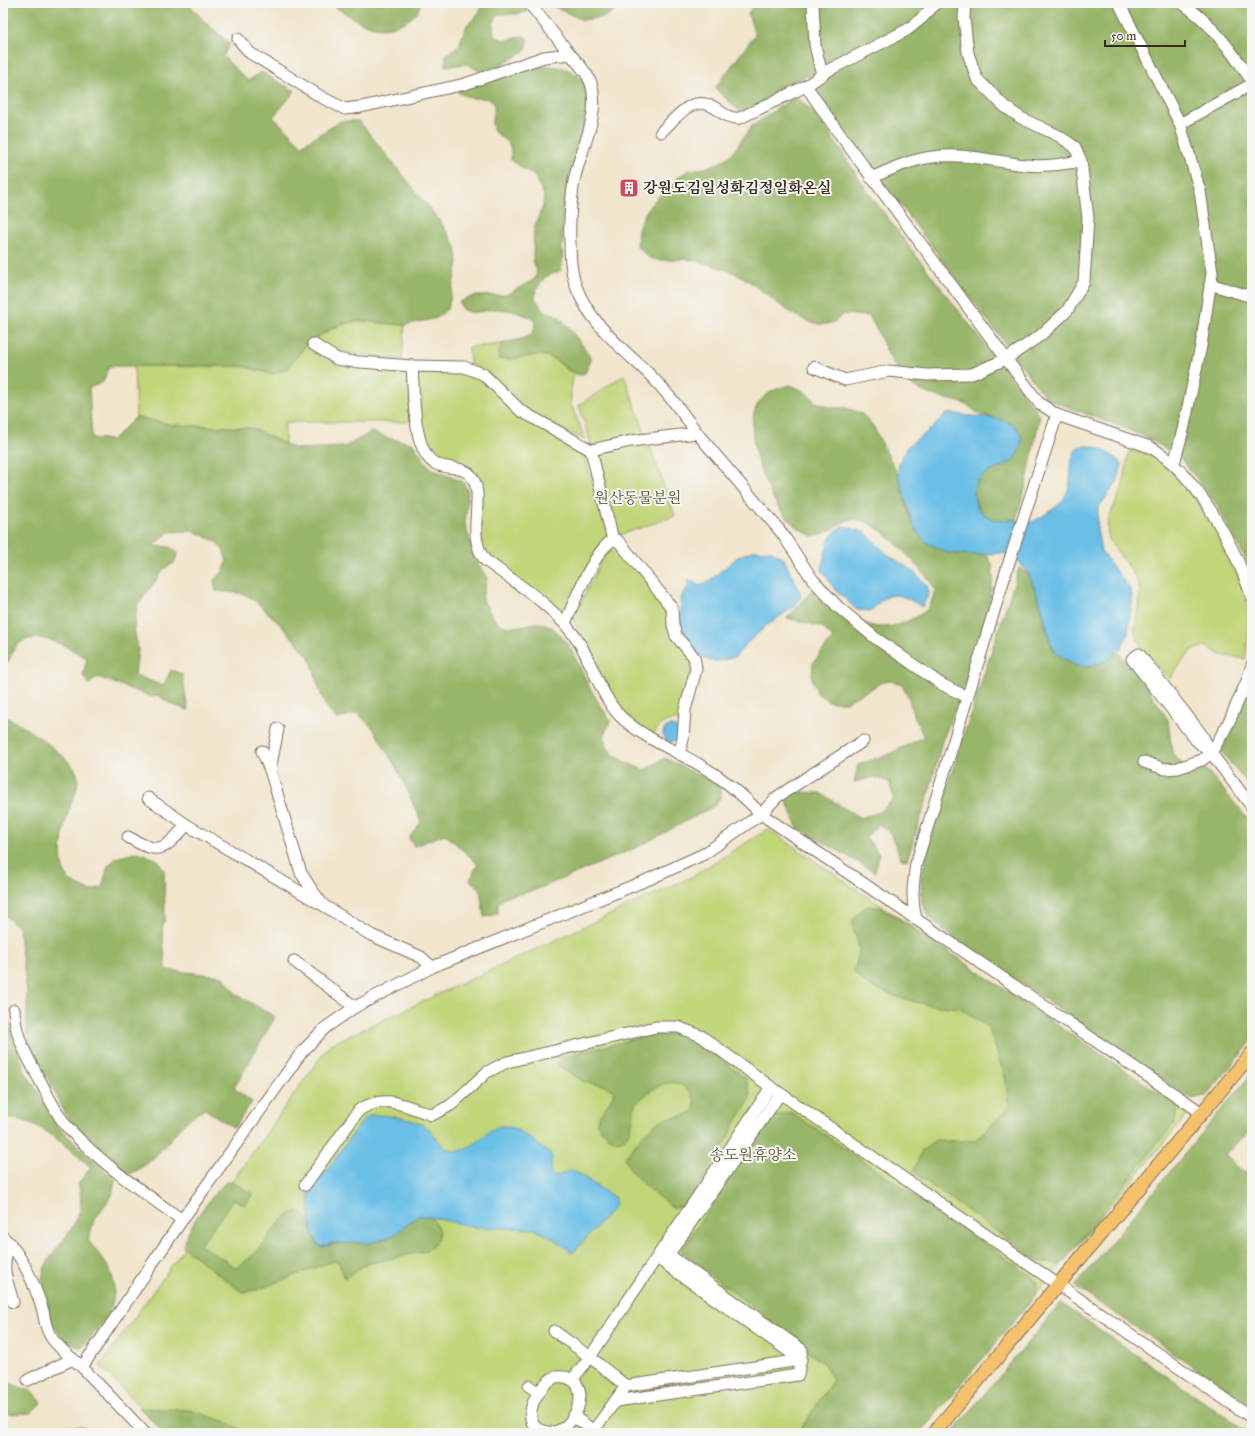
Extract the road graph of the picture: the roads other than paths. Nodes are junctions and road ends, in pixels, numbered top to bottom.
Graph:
1 (529, 3) edge
2 (813, 3) edge
3 (936, 3) edge
4 (965, 3) edge
5 (1119, 3) edge
6 (1182, 3) edge
7 (238, 39) dead end
8 (570, 54) junction
9 (822, 75) junction
10 (1252, 83) edge
11 (806, 86) junction
12 (1180, 124) junction
13 (661, 132) dead end
14 (1081, 161) junction
15 (871, 178) junction
16 (1210, 284) junction
17 (1252, 298) edge
18 (313, 344) dead end
19 (1006, 359) junction
20 (412, 366) junction
21 (814, 367) dead end
22 (1057, 416) junction
23 (697, 433) junction
24 (591, 450) junction
25 (1174, 463) junction
26 (613, 540) junction
27 (1252, 597) edge
28 (565, 623) junction
29 (1252, 665) edge
30 (967, 697) junction
31 (278, 729) dead end
32 (863, 741) dead end
33 (262, 752) dead end
34 (1210, 753) junction
35 (679, 754) junction
36 (1144, 762) dead end
37 (270, 770) junction
38 (148, 798) dead end
39 (1252, 807) edge
40 (761, 814) junction
41 (187, 825) junction
42 (128, 837) dead end
43 (323, 905) junction
44 (916, 919) junction
45 (294, 961) dead end
46 (432, 967) junction
47 (355, 1007) junction
48 (14, 1010) dead end
49 (1252, 1053) edge
50 (776, 1090) junction
51 (1202, 1113) junction
52 (305, 1185) dead end
53 (182, 1220) junction
54 (6, 1240) edge
55 (663, 1257) junction
56 (1058, 1284) junction
57 (13, 1302) dead end
58 (554, 1331) dead end
59 (590, 1357) junction
60 (73, 1359) junction
61 (800, 1360) junction
62 (82, 1367) junction
63 (28, 1380) dead end
64 (572, 1380) junction
65 (529, 1386) dead end
66 (626, 1386) junction
67 (539, 1393) junction
68 (616, 1401) junction
69 (573, 1416) junction
70 (1252, 1418) edge
71 (538, 1431) edge
72 (593, 1432) edge
73 (145, 1433) edge
74 (934, 1433) edge

1 - 8 street
2 - 9 street
3 - 9 street
4 - 14 street
5 - 12 street
6 - 10 street
7 - 8 street
8 - 23 street
9 - 11 street
10 - 12 street
11 - 13 street
11 - 15 street
12 - 16 street
14 - 15 street
14 - 19 street
15 - 19 street
16 - 17 street
16 - 25 street
18 - 20 street
19 - 21 street
19 - 22 street
20 - 24 street
20 - 28 street
22 - 25 street
22 - 30 street
23 - 24 street
23 - 30 street
24 - 26 street
25 - 27 street
26 - 28 street
26 - 35 street
28 - 35 street
29 - 34 street
30 - 44 street
31 - 37 street
32 - 40 street
33 - 37 street
34 - 34 street
34 - 36 street
34 - 39 street
35 - 40 street
37 - 43 street
38 - 41 street
40 - 44 street
40 - 46 street
41 - 42 street
41 - 43 street
43 - 46 street
44 - 51 street
45 - 47 street
46 - 47 street
47 - 53 street
48 - 53 street
49 - 51 main road
50 - 52 street
50 - 55 street
50 - 56 street
51 - 56 main road
53 - 62 street
54 - 57 street
54 - 60 street
55 - 59 street
55 - 61 street
56 - 70 street
56 - 74 main road
58 - 59 street
59 - 64 street
59 - 66 street
60 - 62 street
60 - 63 street
61 - 66 street
61 - 68 street
62 - 73 street
64 - 67 street
64 - 69 street
65 - 67 street
66 - 68 street
67 - 71 street
68 - 72 street
69 - 71 street
69 - 72 street

